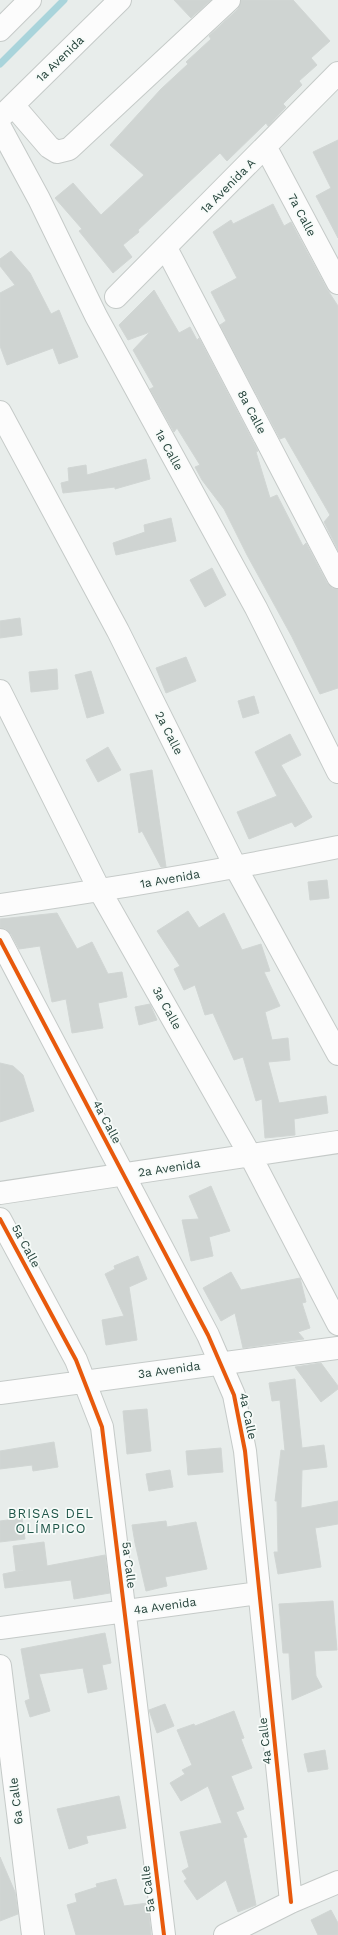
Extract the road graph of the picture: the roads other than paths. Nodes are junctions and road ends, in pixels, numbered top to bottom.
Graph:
1 (30, 0) edge
2 (120, 0) edge
3 (229, 0) edge
4 (0, 30) edge
5 (338, 73) edge
6 (7, 111) edge
7 (0, 127) edge
8 (266, 148) junction
9 (166, 248) junction
10 (338, 283) edge
11 (116, 297) dead end
12 (0, 412) edge
13 (338, 577) edge
14 (0, 691) edge
15 (338, 772) edge
16 (338, 847) edge
17 (236, 868) junction
18 (100, 891) junction
19 (0, 905) edge
20 (0, 940) edge
21 (338, 1054) edge
22 (338, 1142) edge
23 (250, 1155) junction
24 (123, 1174) junction
25 (0, 1193) edge
26 (0, 1219) edge
27 (338, 1324) edge
28 (338, 1348) edge
29 (220, 1364) junction
30 (84, 1382) junction
31 (0, 1393) edge
32 (259, 1593) junction
33 (124, 1612) junction
34 (0, 1628) edge
35 (0, 1666) edge
36 (338, 1882) edge
37 (291, 1902) junction
38 (254, 1928) edge
39 (33, 1935) edge
40 (164, 1935) edge
41 (225, 1935) edge

1 - 4 street
2 - 6 street, 1a Avenida
3 - 6 street
5 - 8 street, 1a Avenida A
7 - 15 street, 1a Calle
8 - 9 street, 1a Avenida A
8 - 10 street, 7a Calle
9 - 11 street, 1a Avenida A
9 - 13 street, 8a Calle
12 - 17 street, 2a Calle
14 - 18 street, 3a Calle
16 - 17 street, 1a Avenida
17 - 18 street, 1a Avenida
17 - 21 street, 2a Calle
18 - 19 street, 1a Avenida
18 - 23 street, 3a Calle
20 - 24 street, 4a Calle
22 - 23 street, 2a Avenida
23 - 24 street, 2a Avenida
23 - 27 street, 3a Calle
24 - 25 street, 2a Avenida
24 - 29 street, 4a Calle
26 - 30 street, 5a Calle
28 - 29 street, 3a Avenida
29 - 30 street, 3a Avenida
29 - 32 street, 4a Calle
30 - 31 street, 3a Avenida
30 - 33 street, 5a Calle
32 - 33 street, 4a Avenida
32 - 37 street, 4a Calle
33 - 34 street, 4a Avenida
33 - 40 street, 5a Calle
35 - 39 street, 6a Calle
36 - 37 street
37 - 38 street
38 - 41 street

